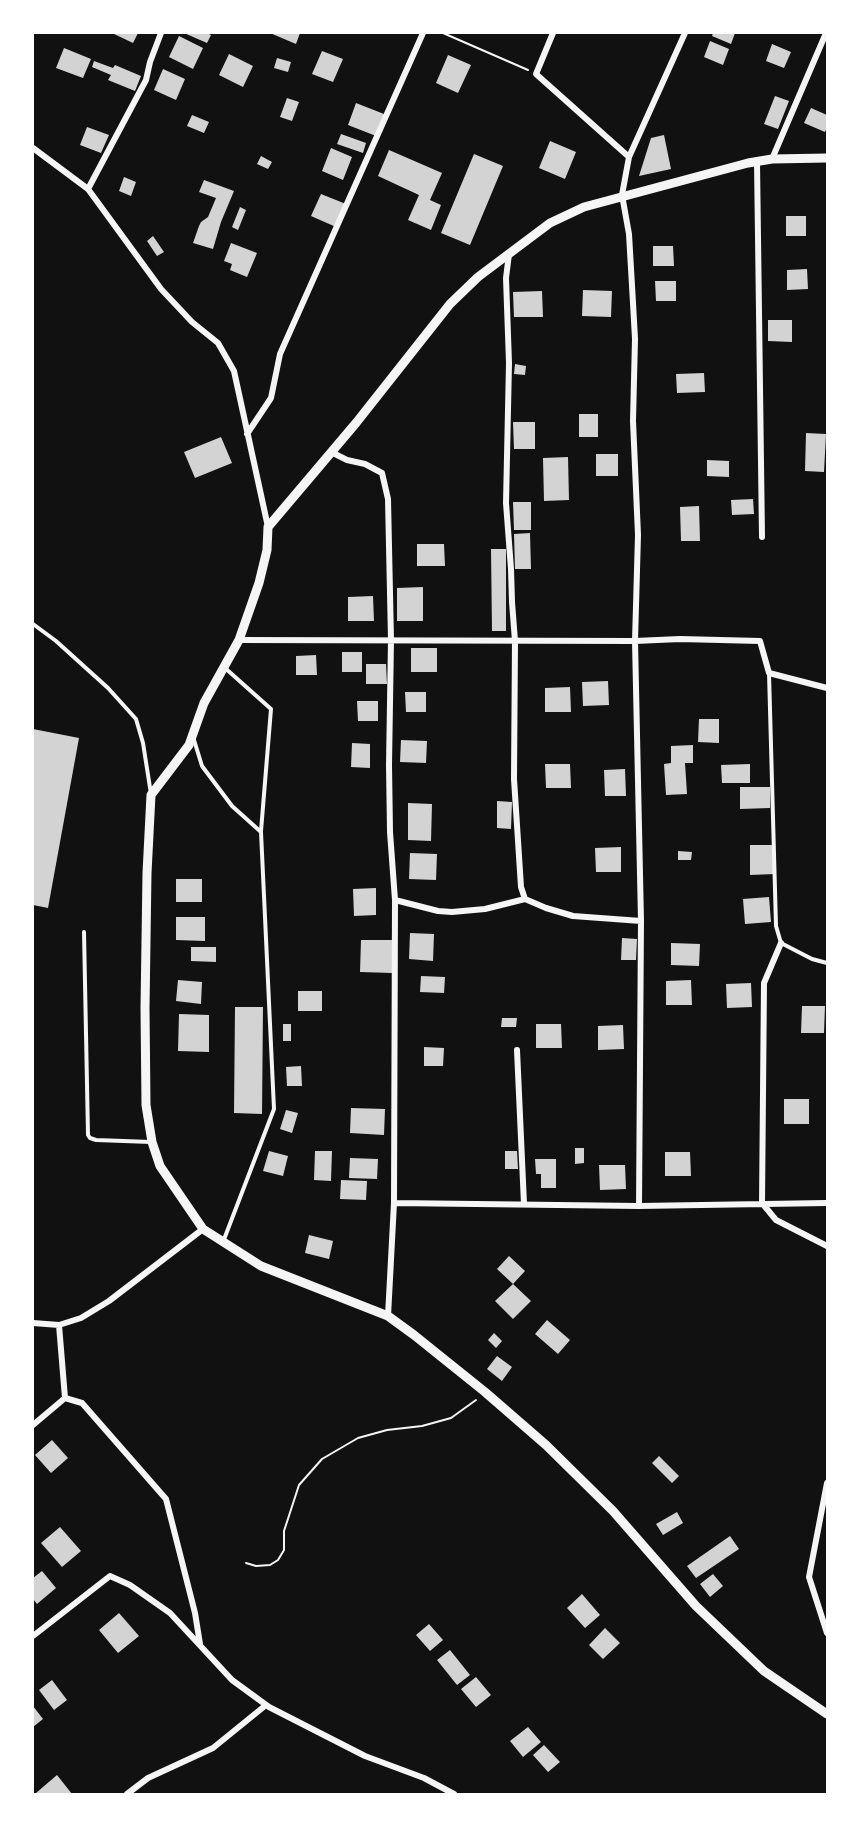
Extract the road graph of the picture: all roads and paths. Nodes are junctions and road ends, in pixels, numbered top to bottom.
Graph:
1 (161, 33) edge
2 (423, 33) edge
3 (443, 33) edge
4 (553, 33) edge
5 (685, 33) edge
6 (826, 33) edge
7 (536, 74) junction
8 (33, 148) edge
9 (629, 157) junction
10 (827, 158) edge
11 (772, 159) junction
12 (757, 162) junction
13 (88, 189) junction
14 (622, 195) junction
15 (509, 254) junction
16 (247, 434) junction
17 (331, 452) junction
18 (268, 527) junction
19 (762, 537) dead end
20 (33, 624) edge
21 (239, 640) junction
22 (391, 640) junction
23 (514, 640) junction
24 (635, 641) junction
25 (224, 668) junction
26 (769, 673) junction
27 (827, 687) edge
28 (192, 736) junction
29 (151, 795) junction
30 (261, 832) junction
31 (525, 899) junction
32 (395, 900) junction
33 (641, 921) junction
34 (84, 932) dead end
35 (781, 943) junction
36 (827, 963) edge
37 (517, 1050) dead end
38 (152, 1142) junction
39 (394, 1203) junction
40 (762, 1203) junction
41 (827, 1203) edge
42 (524, 1204) junction
43 (639, 1206) junction
44 (203, 1229) junction
45 (223, 1242) junction
46 (827, 1246) edge
47 (388, 1316) junction
48 (33, 1323) edge
49 (59, 1325) junction
50 (485, 1392) junction
51 (65, 1398) junction
52 (33, 1425) edge
53 (827, 1484) edge
54 (246, 1563) dead end
55 (827, 1633) edge
56 (33, 1636) edge
57 (200, 1644) junction
58 (266, 1706) junction
59 (827, 1714) edge
60 (127, 1794) edge
61 (454, 1794) edge

1 - 13 street
2 - 16 street
3 - 7 path
4 - 7 street
5 - 9 street
6 - 11 street
7 - 9 street
8 - 13 street
9 - 14 street
10 - 11 street
11 - 12 street
12 - 14 street
12 - 19 street
13 - 16 street
14 - 15 street
14 - 24 street
15 - 17 street
15 - 23 street
16 - 18 street
17 - 18 street
17 - 22 street
18 - 21 street
20 - 29 lane
21 - 22 street
21 - 25 street
22 - 23 street
22 - 32 street
23 - 24 street
23 - 31 street
24 - 26 street
24 - 33 street
25 - 28 street
25 - 30 lane
26 - 27 street
26 - 35 lane
28 - 29 street
28 - 30 lane
29 - 38 street
30 - 45 lane
31 - 32 street
31 - 33 street
32 - 39 street
33 - 43 street
34 - 38 lane
35 - 36 lane
35 - 40 street
37 - 42 street
38 - 44 street
39 - 42 street
39 - 47 street
40 - 41 street
40 - 43 street
40 - 46 street
42 - 43 street
44 - 45 street
44 - 49 street
45 - 47 street
47 - 50 street
48 - 49 street
49 - 51 street
50 - 54 path
50 - 59 street
51 - 52 street
51 - 57 street
53 - 55 street
56 - 57 street
57 - 58 street
58 - 60 street
58 - 61 street

